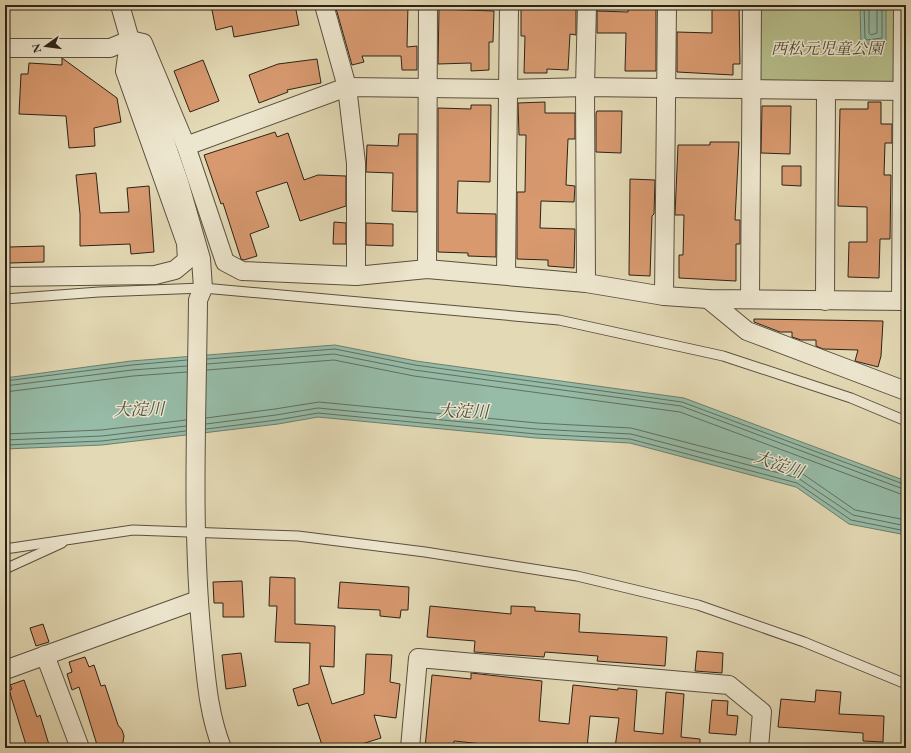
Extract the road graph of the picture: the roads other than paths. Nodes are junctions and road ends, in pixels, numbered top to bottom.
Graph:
1 (120, 5) edge
2 (324, 5) edge
3 (428, 5) edge
4 (509, 5) edge
5 (587, 5) edge
6 (667, 5) edge
7 (752, 5) edge
8 (903, 5) edge
9 (130, 40) junction
10 (5, 48) edge
11 (347, 87) junction
12 (585, 87) junction
13 (428, 88) junction
14 (508, 89) junction
15 (665, 89) junction
16 (751, 90) junction
17 (826, 91) junction
18 (905, 91) edge
19 (186, 146) junction
20 (427, 269) junction
21 (506, 275) junction
22 (356, 276) junction
23 (5, 277) edge
24 (586, 283) junction
25 (200, 294) junction
26 (664, 296) junction
27 (5, 299) edge
28 (708, 299) junction
29 (750, 299) junction
30 (825, 301) junction
31 (904, 301) edge
32 (906, 392) edge
33 (906, 421) edge
34 (195, 534) junction
35 (71, 538) junction
36 (5, 548) edge
37 (5, 569) edge
38 (198, 600) junction
39 (45, 655) junction
40 (5, 670) edge
41 (906, 684) edge
42 (80, 748) edge
43 (222, 748) edge
44 (410, 748) edge
45 (759, 748) edge

1 - 9 street
2 - 11 street
3 - 13 street
4 - 14 street
5 - 12 street
6 - 15 street
7 - 16 street
8 - 18 street
9 - 10 street
9 - 19 street
9 - 23 street
9 - 25 street
11 - 13 street
11 - 19 street
11 - 22 street
12 - 14 street
12 - 15 street
12 - 24 street
13 - 14 street
13 - 20 street
14 - 21 street
15 - 16 street
15 - 26 street
16 - 17 street
16 - 29 street
17 - 18 street
17 - 30 street
18 - 31 street
19 - 22 street
20 - 21 street
20 - 22 street
21 - 24 street
24 - 26 street
25 - 27 lane
25 - 33 lane
25 - 34 street
26 - 28 street
28 - 29 street
28 - 32 street
29 - 30 street
30 - 31 street
34 - 35 lane
34 - 38 street
34 - 41 lane
35 - 36 lane
35 - 37 lane
38 - 39 street
38 - 43 street
39 - 40 street
39 - 42 street
44 - 45 street

